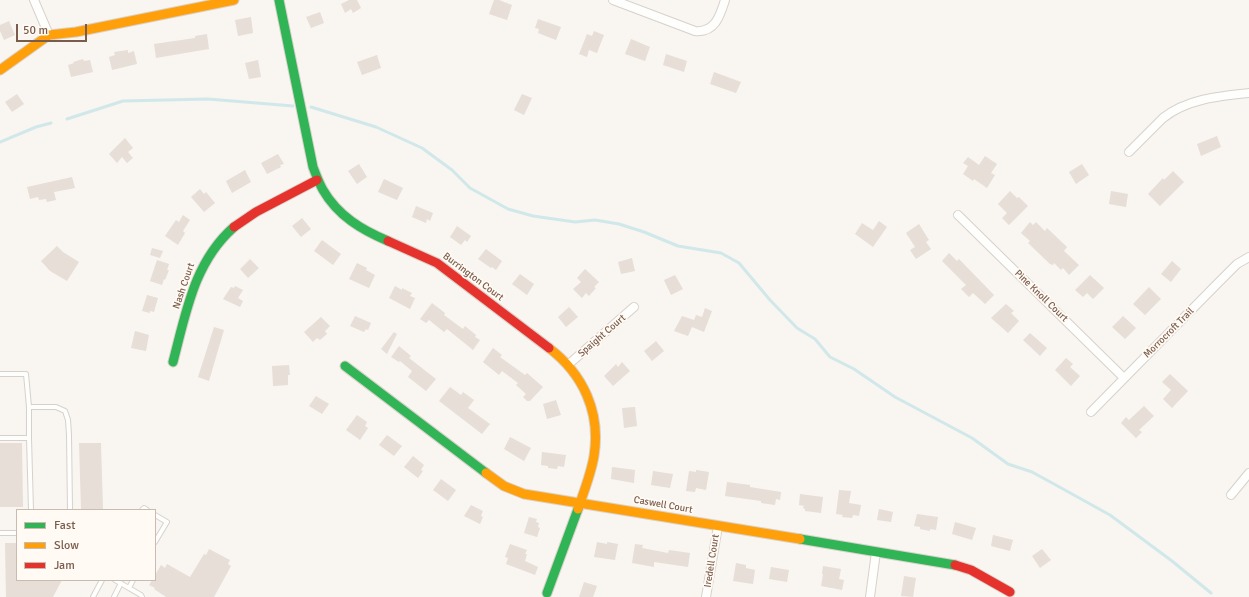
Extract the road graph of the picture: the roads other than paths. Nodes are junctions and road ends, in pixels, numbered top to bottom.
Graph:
1 (34, 0) edge
2 (234, 0) edge
3 (279, 0) edge
4 (613, 0) edge
5 (725, 0) edge
6 (49, 36) junction
7 (0, 70) edge
8 (1249, 93) edge
9 (1129, 152) dead end
10 (317, 180) junction
11 (958, 215) dead end
12 (1249, 257) edge
13 (634, 307) dead end
14 (173, 362) dead end
15 (569, 364) junction
16 (345, 366) dead end
17 (0, 374) edge
18 (1124, 378) junction
19 (29, 406) junction
20 (1092, 412) dead end
21 (0, 438) edge
22 (29, 438) junction
23 (1249, 473) edge
24 (1231, 495) dead end
25 (580, 502) junction
26 (31, 509) edge
27 (70, 509) edge
28 (156, 516) edge
29 (718, 526) junction
30 (0, 533) edge
31 (16, 533) edge
32 (156, 540) edge
33 (876, 552) junction
34 (101, 581) edge
35 (117, 581) edge
36 (132, 581) edge
37 (121, 583) junction
38 (129, 588) junction
39 (1010, 592) dead end
40 (547, 593) dead end
41 (93, 597) edge
42 (114, 597) edge
43 (142, 597) edge
44 (706, 597) edge
45 (870, 597) edge

1 - 6 street
2 - 6 street
3 - 10 street, Burrington Court
4 - 5 street
6 - 7 street
8 - 9 street
10 - 14 street, Nash Court
10 - 15 street, Burrington Court
11 - 18 street, Pine Knoll Court
12 - 18 street, Morrocroft Trail
13 - 15 street, Spaight Court
15 - 25 street, Burrington Court
16 - 25 street, Caswell Court
17 - 19 lane
18 - 20 street, Morrocroft Trail
19 - 22 lane
19 - 27 lane
21 - 22 lane
22 - 26 lane
23 - 24 street
25 - 29 street, Caswell Court
25 - 40 street, Burrington Court
28 - 32 lane
29 - 33 street, Caswell Court
29 - 44 street, Iredell Court
30 - 31 lane
33 - 39 street, Caswell Court
33 - 45 street
34 - 41 lane
35 - 37 lane
36 - 38 lane
37 - 38 lane
37 - 42 lane
38 - 43 lane

